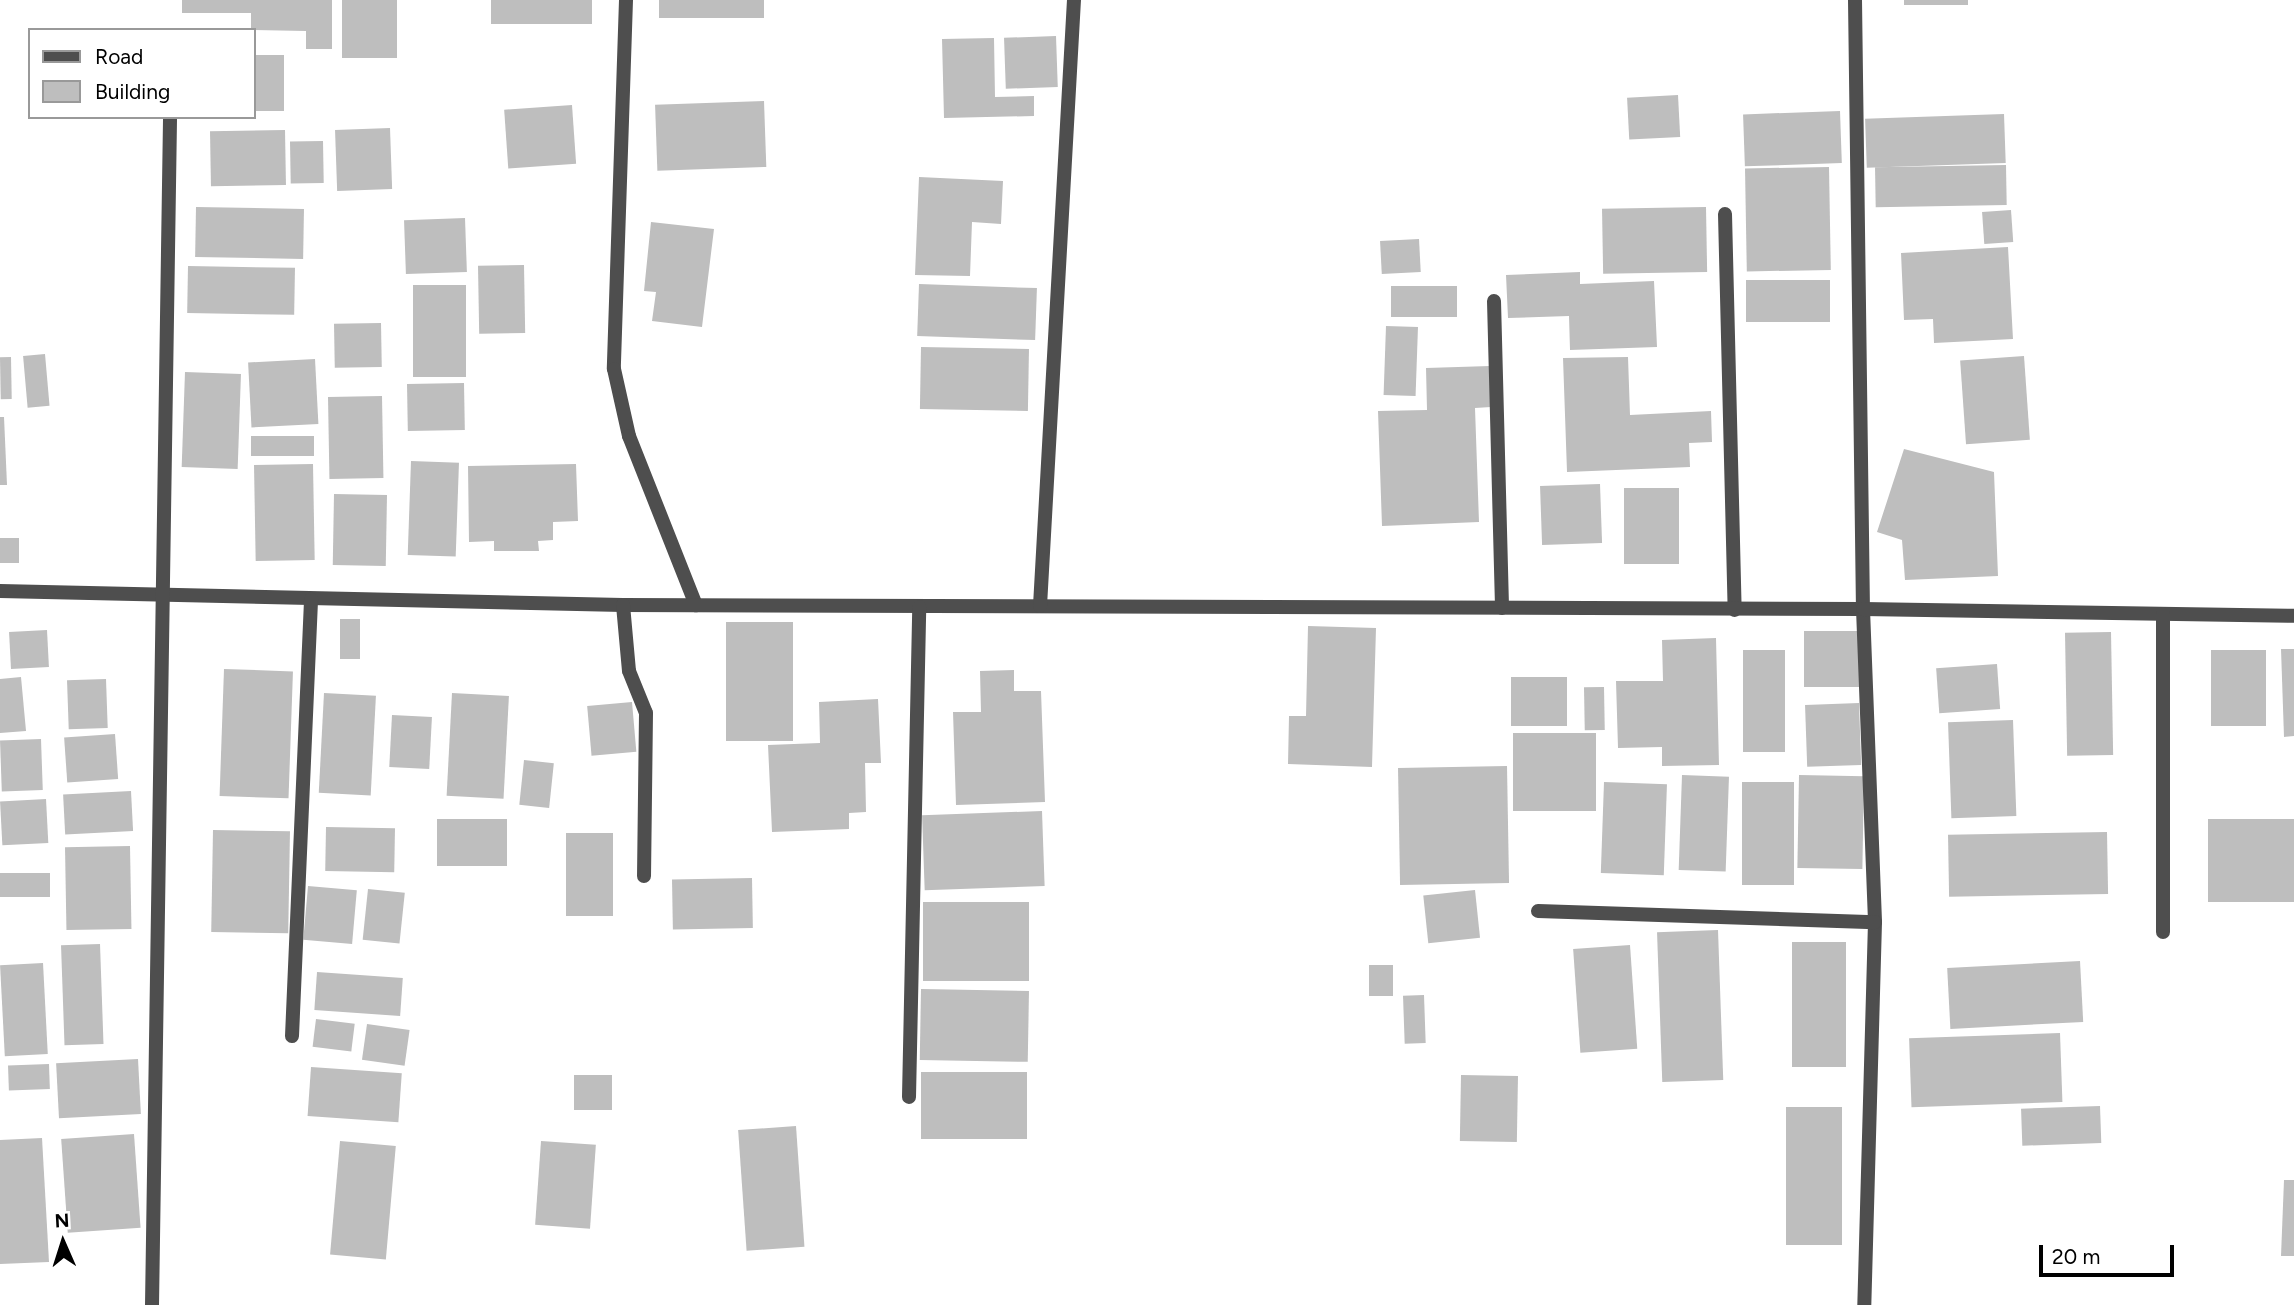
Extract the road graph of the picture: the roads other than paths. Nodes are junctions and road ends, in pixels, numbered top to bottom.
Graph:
1 (626, 0) edge
2 (1074, 0) edge
3 (1855, 0) edge
4 (170, 119) edge
5 (1725, 214) dead end
6 (1494, 301) dead end
7 (0, 591) edge
8 (166, 593) junction
9 (311, 598) junction
10 (629, 605) junction
11 (696, 605) junction
12 (1040, 606) junction
13 (919, 607) junction
14 (1502, 608) junction
15 (1863, 609) junction
16 (1735, 610) junction
17 (2162, 614) junction
18 (2294, 616) edge
19 (643, 876) dead end
20 (1538, 911) dead end
21 (1875, 922) junction
22 (2163, 932) dead end
23 (292, 1037) dead end
24 (909, 1097) dead end
25 (152, 1305) edge
26 (1864, 1305) edge

1 - 11 street
2 - 12 street
3 - 15 street
4 - 8 street
5 - 16 street
6 - 14 street
7 - 8 street
8 - 9 street
8 - 25 street
9 - 10 street
9 - 23 street
10 - 11 street
10 - 19 street
11 - 13 street
12 - 13 street
12 - 14 street
13 - 24 street
14 - 16 street
15 - 16 street
15 - 17 street
15 - 21 street
17 - 18 street
17 - 22 street
20 - 21 street
21 - 26 street

